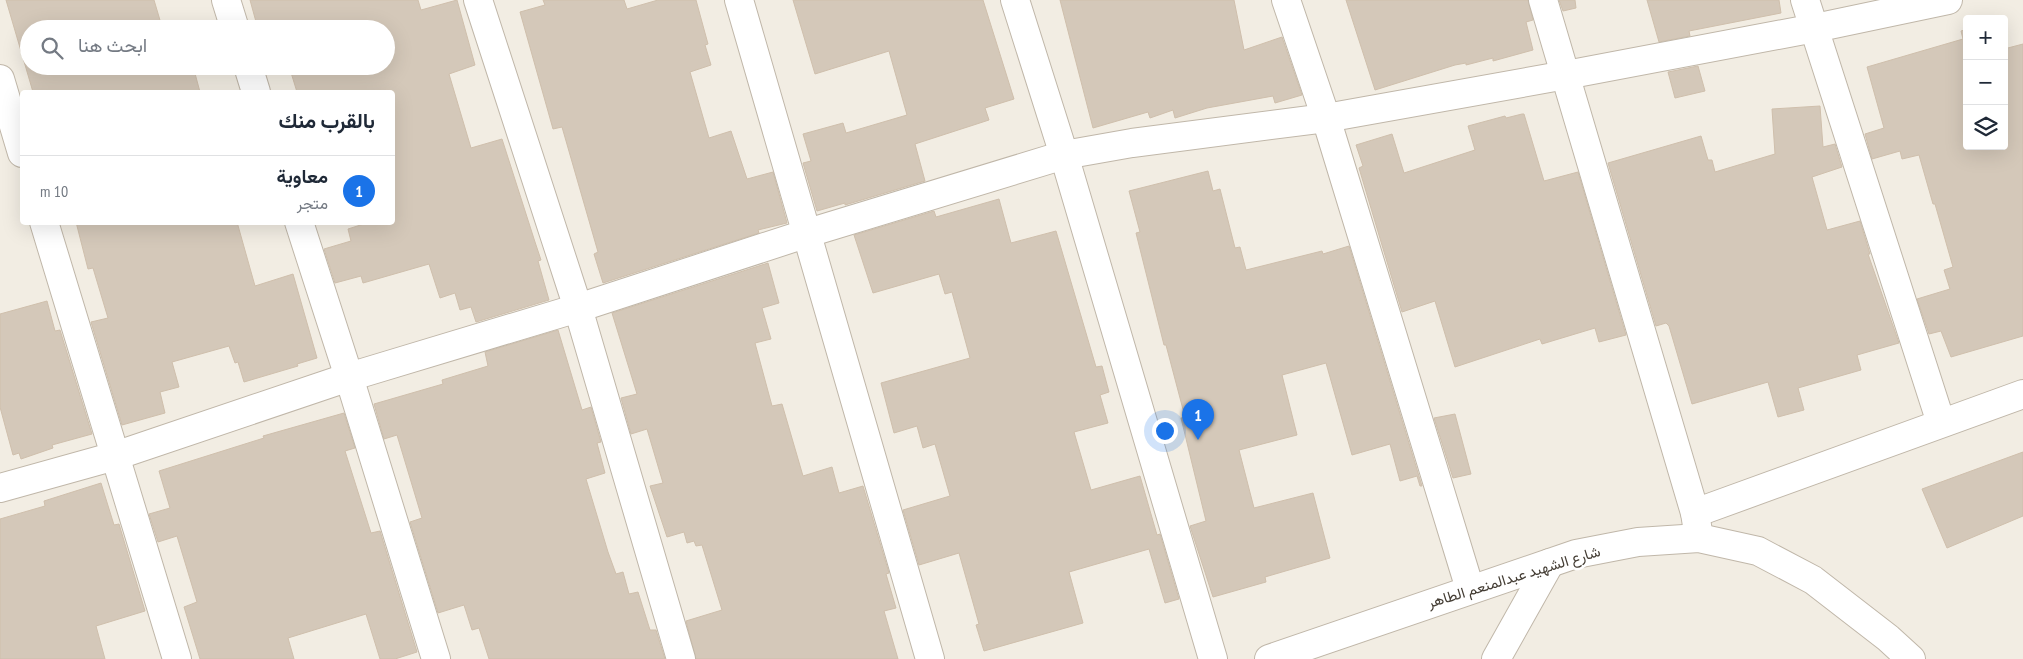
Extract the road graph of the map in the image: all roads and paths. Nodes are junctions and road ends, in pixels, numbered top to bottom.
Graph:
1 (226, 0) edge
2 (478, 0) edge
3 (739, 0) edge
4 (1015, 0) edge
5 (1286, 0) edge
6 (1542, 0) edge
7 (1805, 0) edge
8 (1948, 0) edge
9 (232, 20) edge
10 (1815, 28) junction
11 (251, 75) edge
12 (1566, 75) junction
13 (0, 79) edge
14 (255, 90) edge
15 (1326, 118) junction
16 (20, 146) edge
17 (1064, 154) junction
18 (45, 225) edge
19 (300, 225) edge
20 (808, 233) junction
21 (578, 308) junction
22 (349, 377) junction
23 (2023, 394) edge
24 (1941, 424) junction
25 (115, 456) junction
26 (0, 488) edge
27 (1697, 526) junction
28 (1550, 563) junction
29 (1470, 589) junction
30 (178, 659) edge
31 (436, 659) edge
32 (681, 659) edge
33 (930, 659) edge
34 (1213, 659) edge
35 (1269, 659) edge
36 (1496, 659) edge
37 (1911, 659) edge

1 - 9 street
2 - 21 street
3 - 20 street
4 - 17 street
5 - 15 street
6 - 12 street
7 - 10 street
8 - 10 street
10 - 12 street
10 - 24 street
11 - 14 street
12 - 15 street
12 - 27 street
13 - 16 street
15 - 17 street
15 - 29 street
17 - 20 street
17 - 34 street
18 - 25 street
19 - 22 street
20 - 21 street
20 - 33 street
21 - 22 street
21 - 32 street
22 - 25 street
22 - 31 street
23 - 24 street
24 - 27 street
25 - 26 street
25 - 30 street
27 - 28 street, شارع الشهيد عبدالمنعم الطاهر
27 - 37 street, شارع الشهيد عبدالمنعم الطاهر
28 - 29 street, شارع الشهيد عبدالمنعم الطاهر
28 - 36 street
29 - 35 street, شارع الشهيد عبدالمنعم الطاهر

